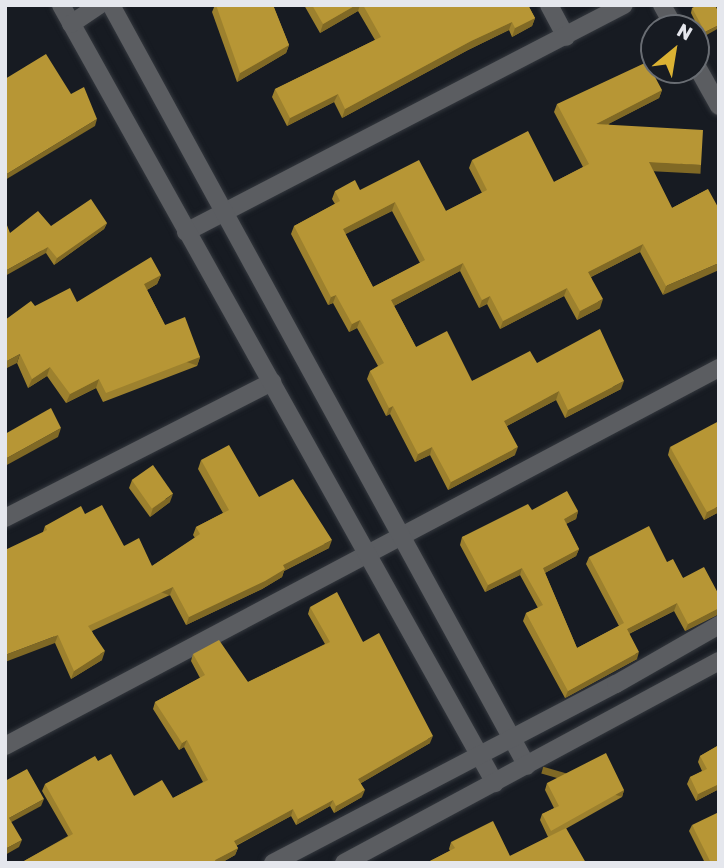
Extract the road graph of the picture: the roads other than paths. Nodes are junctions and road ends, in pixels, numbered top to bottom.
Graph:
1 (61, 5) edge
2 (99, 5) edge
3 (111, 5) edge
4 (549, 5) edge
5 (624, 5) edge
6 (71, 24) junction
7 (566, 37) junction
8 (707, 84) edge
9 (719, 106) edge
10 (223, 213) junction
11 (186, 232) junction
12 (719, 368) edge
13 (272, 382) junction
14 (5, 518) edge
15 (402, 538) junction
16 (367, 555) junction
17 (719, 625) edge
18 (719, 661) edge
19 (512, 737) junction
20 (6, 745) edge
21 (478, 754) junction
22 (527, 766) junction
23 (495, 783) junction
24 (273, 863) edge
25 (344, 863) edge

1 - 6 street
2 - 6 street
3 - 10 street
4 - 7 street
5 - 7 street
6 - 11 street
7 - 10 street
8 - 9 street
10 - 11 street
10 - 15 street
11 - 13 street
12 - 15 street
13 - 14 street
13 - 16 street
15 - 16 street
15 - 19 street
16 - 20 street
16 - 21 street
17 - 19 street
18 - 22 street
19 - 21 street
19 - 22 street
21 - 23 street
21 - 24 street
22 - 23 street
23 - 25 street

